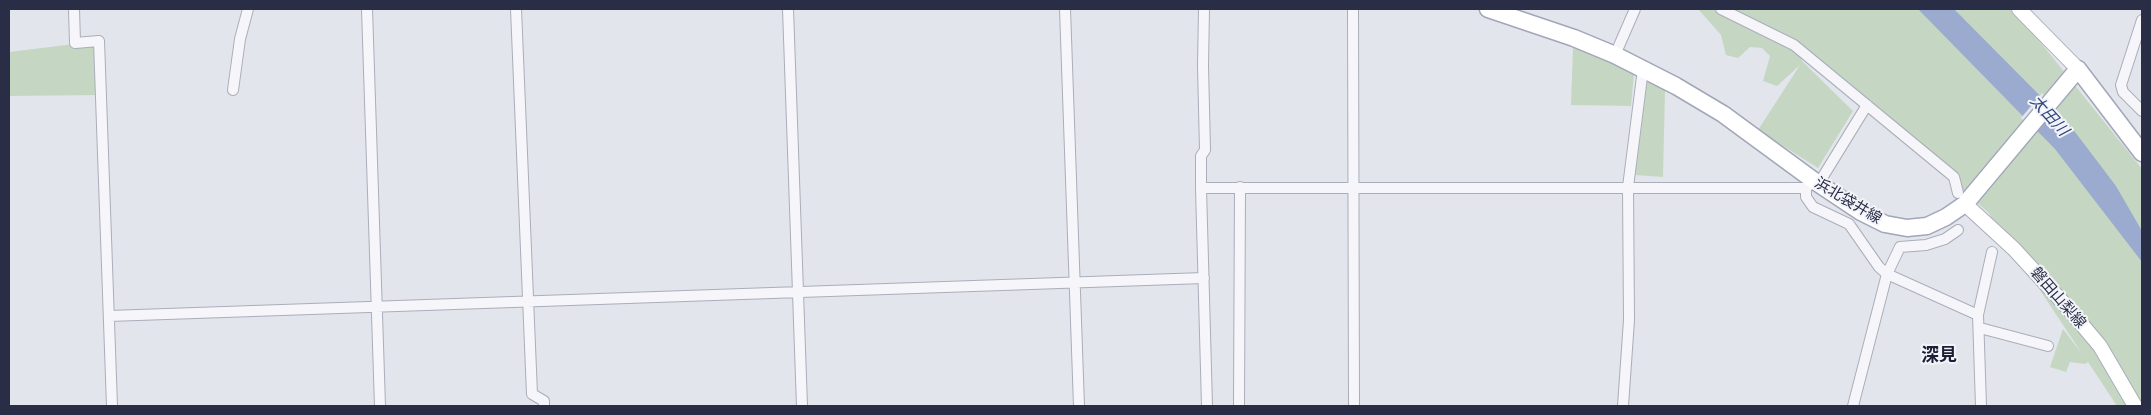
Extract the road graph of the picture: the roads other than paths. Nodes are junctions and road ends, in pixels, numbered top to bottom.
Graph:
1 (74, 9) edge
2 (248, 9) edge
3 (367, 9) edge
4 (516, 9) edge
5 (788, 9) edge
6 (1065, 9) edge
7 (1204, 9) edge
8 (1353, 9) edge
9 (1488, 9) edge
10 (1635, 9) edge
11 (1721, 9) edge
12 (2019, 9) edge
13 (2142, 20) edge
14 (1615, 55) junction
15 (1643, 69) junction
16 (2073, 74) junction
17 (233, 90) dead end
18 (1868, 105) junction
19 (2142, 111) edge
20 (2142, 153) edge
21 (1813, 184) junction
22 (1354, 187) junction
23 (1628, 187) junction
24 (1201, 188) junction
25 (1240, 188) junction
26 (1965, 197) junction
27 (1958, 230) dead end
28 (1992, 252) dead end
29 (1887, 274) junction
30 (1204, 278) junction
31 (1074, 282) junction
32 (798, 292) junction
33 (528, 302) junction
34 (376, 307) junction
35 (1978, 315) junction
36 (109, 316) junction
37 (1980, 328) junction
38 (2048, 346) dead end
39 (112, 406) edge
40 (380, 406) edge
41 (544, 406) edge
42 (802, 406) edge
43 (1079, 406) edge
44 (1208, 406) edge
45 (1240, 406) edge
46 (1354, 406) edge
47 (1623, 406) edge
48 (1853, 406) edge
49 (1981, 406) edge
50 (2135, 406) edge

1 - 36 street
2 - 17 street
3 - 34 street
4 - 33 street
5 - 32 street
6 - 31 street
7 - 24 street
8 - 22 street
9 - 14 main road, 浜北袋井線
10 - 14 street
11 - 18 street
12 - 16 main road
13 - 19 street
14 - 15 main road, 浜北袋井線
15 - 21 main road, 浜北袋井線
15 - 23 street
16 - 20 main road
16 - 26 main road, 浜北袋井線
18 - 21 street
18 - 26 street
21 - 23 street
21 - 26 main road, 浜北袋井線
21 - 29 street
22 - 23 street
22 - 25 street
22 - 46 street
23 - 47 street
24 - 25 street
24 - 30 street
25 - 45 street
26 - 50 main road, 磐田山梨線
27 - 29 street
28 - 35 street
29 - 35 street
29 - 48 street
30 - 31 street
30 - 44 street
31 - 32 street
31 - 43 street
32 - 33 street
32 - 42 street
33 - 34 street
33 - 41 street
34 - 36 street
34 - 40 street
35 - 37 street
36 - 39 street
37 - 38 street
37 - 49 street

